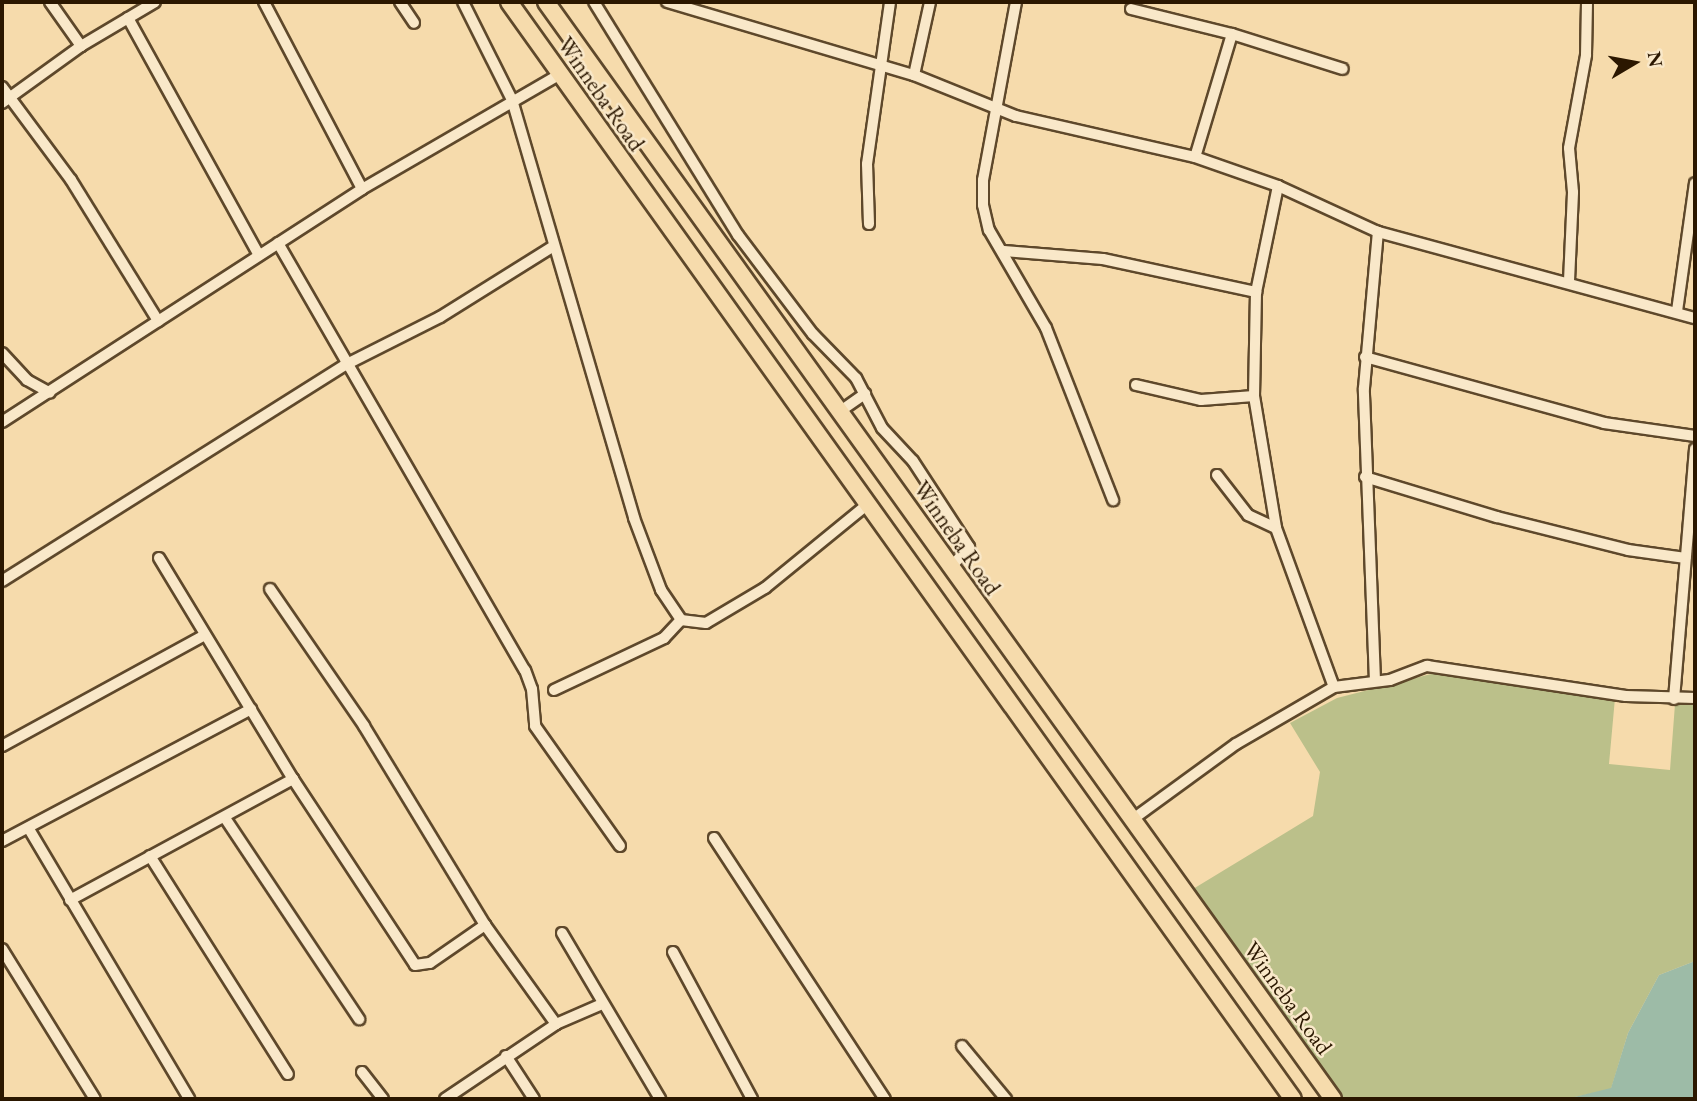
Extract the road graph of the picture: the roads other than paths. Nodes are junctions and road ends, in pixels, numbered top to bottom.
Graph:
1 (50, 2) edge
2 (155, 2) edge
3 (264, 2) edge
4 (400, 2) edge
5 (463, 2) edge
6 (509, 2) edge
7 (546, 2) edge
8 (594, 2) edge
9 (667, 2) edge
10 (891, 2) edge
11 (930, 2) edge
12 (1016, 2) edge
13 (1587, 2) edge
14 (1130, 9) dead end
15 (128, 18) junction
16 (414, 23) dead end
17 (1232, 34) junction
18 (81, 46) junction
19 (879, 65) junction
20 (1343, 69) dead end
21 (559, 75) junction
22 (914, 75) junction
23 (2, 88) edge
24 (512, 100) junction
25 (6, 101) edge
26 (996, 109) junction
27 (1195, 157) junction
28 (1695, 183) edge
29 (1278, 186) junction
30 (362, 189) junction
31 (869, 224) dead end
32 (1378, 232) junction
33 (738, 235) junction
34 (278, 243) junction
35 (552, 247) junction
36 (720, 248) junction
37 (1004, 251) junction
38 (259, 255) junction
39 (1569, 281) junction
40 (1256, 292) junction
41 (1677, 311) junction
42 (1695, 318) edge
43 (158, 321) junction
44 (2, 353) edge
45 (1365, 357) junction
46 (345, 365) junction
47 (1136, 385) dead end
48 (50, 393) junction
49 (865, 394) junction
50 (1254, 396) junction
51 (839, 411) junction
52 (2, 422) edge
53 (1695, 436) edge
54 (1695, 449) edge
55 (1217, 475) dead end
56 (1365, 477) junction
57 (1113, 500) dead end
58 (869, 504) junction
59 (1276, 528) junction
60 (159, 558) dead end
61 (1685, 558) junction
62 (951, 567) junction
63 (2, 581) edge
64 (270, 589) dead end
65 (681, 621) junction
66 (205, 635) junction
67 (1375, 681) junction
68 (1334, 687) junction
69 (554, 690) dead end
70 (1695, 698) edge
71 (1674, 699) junction
72 (251, 709) junction
73 (2, 746) edge
74 (293, 779) junction
75 (225, 817) junction
76 (1133, 819) junction
77 (29, 829) junction
78 (713, 838) dead end
79 (2, 841) edge
80 (621, 846) dead end
81 (150, 856) junction
82 (1185, 894) junction
83 (70, 900) junction
84 (1160, 912) junction
85 (485, 925) junction
86 (562, 933) dead end
87 (2, 949) edge
88 (673, 952) dead end
89 (602, 1004) junction
90 (359, 1019) dead end
91 (556, 1024) junction
92 (962, 1046) dead end
93 (506, 1056) junction
94 (362, 1072) dead end
95 (288, 1074) dead end
96 (95, 1099) edge
97 (189, 1099) edge
98 (383, 1099) edge
99 (445, 1099) edge
100 (534, 1099) edge
101 (660, 1099) edge
102 (752, 1099) edge
103 (885, 1099) edge
104 (1006, 1099) edge
105 (1293, 1099) edge
106 (1333, 1099) edge

1 - 18 street
2 - 15 street
3 - 30 street
4 - 16 street
5 - 24 street
6 - 21 highway, Winneba Road
7 - 36 highway, Winneba Road
8 - 33 street
9 - 19 street
10 - 19 street
11 - 22 street
12 - 26 street
13 - 39 street
14 - 17 street
15 - 18 street
15 - 38 street
17 - 20 street
17 - 27 street
18 - 25 street
19 - 22 street
19 - 31 street
21 - 24 street
21 - 58 highway, Winneba Road
22 - 26 street
23 - 25 street
24 - 30 street
24 - 35 street
25 - 43 street
26 - 27 street
26 - 37 street
27 - 29 street
28 - 41 street
29 - 32 street
29 - 40 street
30 - 34 street
32 - 39 street
32 - 45 street
33 - 36 street
33 - 49 street
34 - 38 street
34 - 46 street
35 - 46 street
35 - 65 street
36 - 51 highway, Winneba Road
37 - 40 street
37 - 57 street
38 - 43 street
39 - 41 street
40 - 50 street
41 - 42 street
43 - 48 street
44 - 48 street
45 - 53 street
45 - 56 street
46 - 63 street
46 - 80 street
47 - 50 street
48 - 52 street
49 - 51 street
49 - 62 street
50 - 59 street
51 - 62 highway, Winneba Road
54 - 61 street
55 - 59 street
56 - 61 street
56 - 67 street
58 - 65 street
58 - 84 highway, Winneba Road
59 - 68 street
60 - 66 street
61 - 71 street
62 - 76 highway, Winneba Road
64 - 85 street
65 - 69 street
66 - 72 street
66 - 73 street
67 - 68 street
67 - 71 street
68 - 76 street
70 - 71 street
72 - 74 street
72 - 77 street
74 - 75 street
74 - 85 street
75 - 81 street
75 - 90 street
76 - 82 highway, Winneba Road
77 - 79 street
77 - 83 street
78 - 103 street
81 - 83 street
81 - 95 street
82 - 84 highway
82 - 106 highway, Winneba Road
83 - 97 street
84 - 105 highway, Winneba Road
85 - 91 street
86 - 89 street
87 - 96 street
88 - 102 street
89 - 91 street
89 - 101 street
91 - 93 street
92 - 104 street
93 - 99 street
93 - 100 street
94 - 98 street

